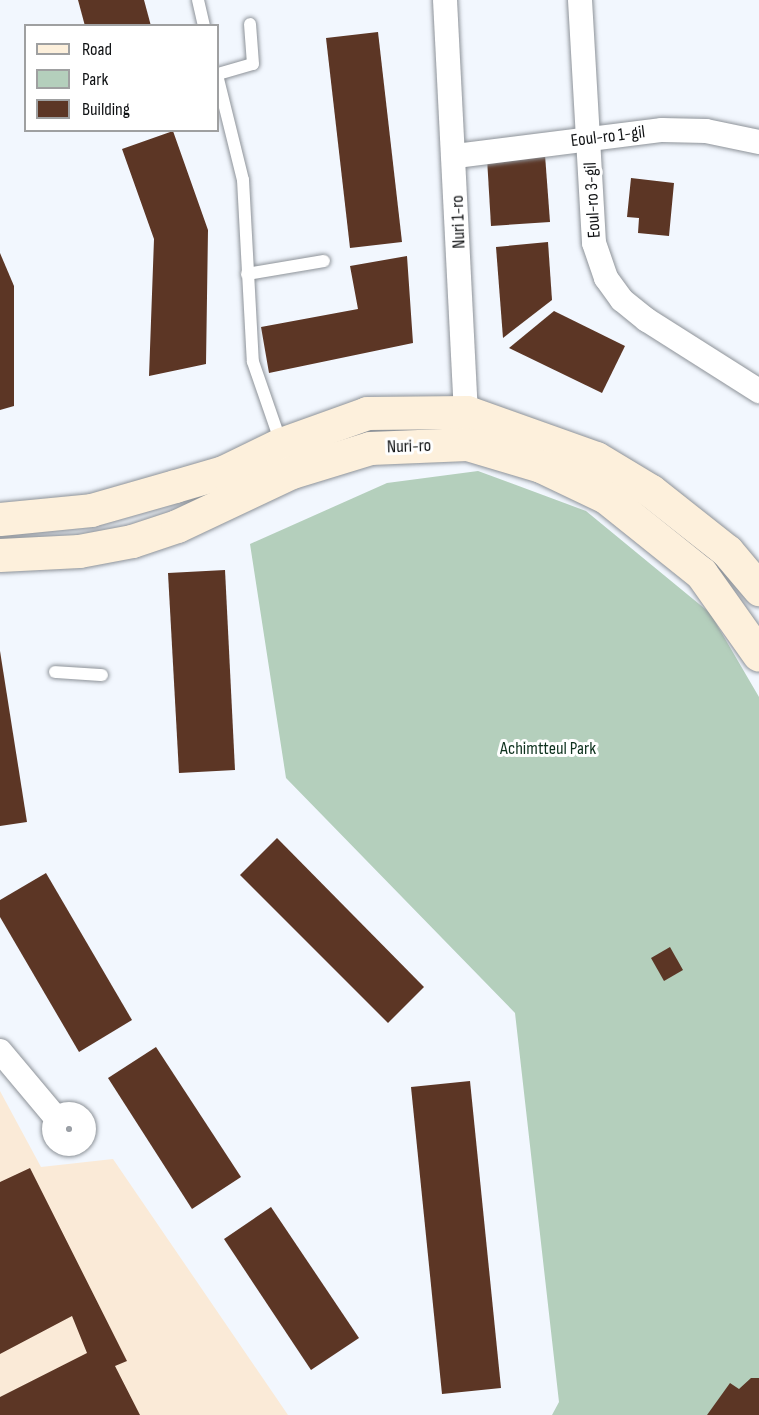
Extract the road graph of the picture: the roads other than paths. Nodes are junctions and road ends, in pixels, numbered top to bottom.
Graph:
1 (198, 0) edge
2 (445, 0) edge
3 (580, 0) edge
4 (204, 24) edge
5 (250, 24) dead end
6 (219, 74) edge
7 (219, 83) edge
8 (590, 139) junction
9 (759, 142) edge
10 (456, 156) junction
11 (324, 261) dead end
12 (247, 274) junction
13 (759, 392) edge
14 (467, 412) junction
15 (466, 444) junction
16 (287, 458) junction
17 (0, 519) edge
18 (0, 555) edge
19 (759, 589) edge
20 (759, 655) edge
21 (55, 672) dead end
22 (102, 675) dead end
23 (0, 1051) edge
24 (57, 1119) dead end

1 - 4 lane
2 - 10 street, Nuri 1-ro
3 - 8 street, Eoul-ro 3-gil
5 - 6 lane
7 - 12 lane
8 - 9 street, Eoul-ro 1-gil
8 - 10 street, Eoul-ro 1-gil
8 - 13 street, Eoul-ro 3-gil
10 - 14 street, Nuri 1-ro
11 - 12 lane
12 - 16 lane
14 - 15 street, Nuri 1-ro
14 - 16 street, Nuri-ro
14 - 19 street, Nuri-ro
15 - 16 street, Nuri-ro
15 - 20 street, Nuri-ro
16 - 17 street, Nuri-ro
16 - 18 street, Nuri-ro
21 - 22 lane
23 - 24 street

